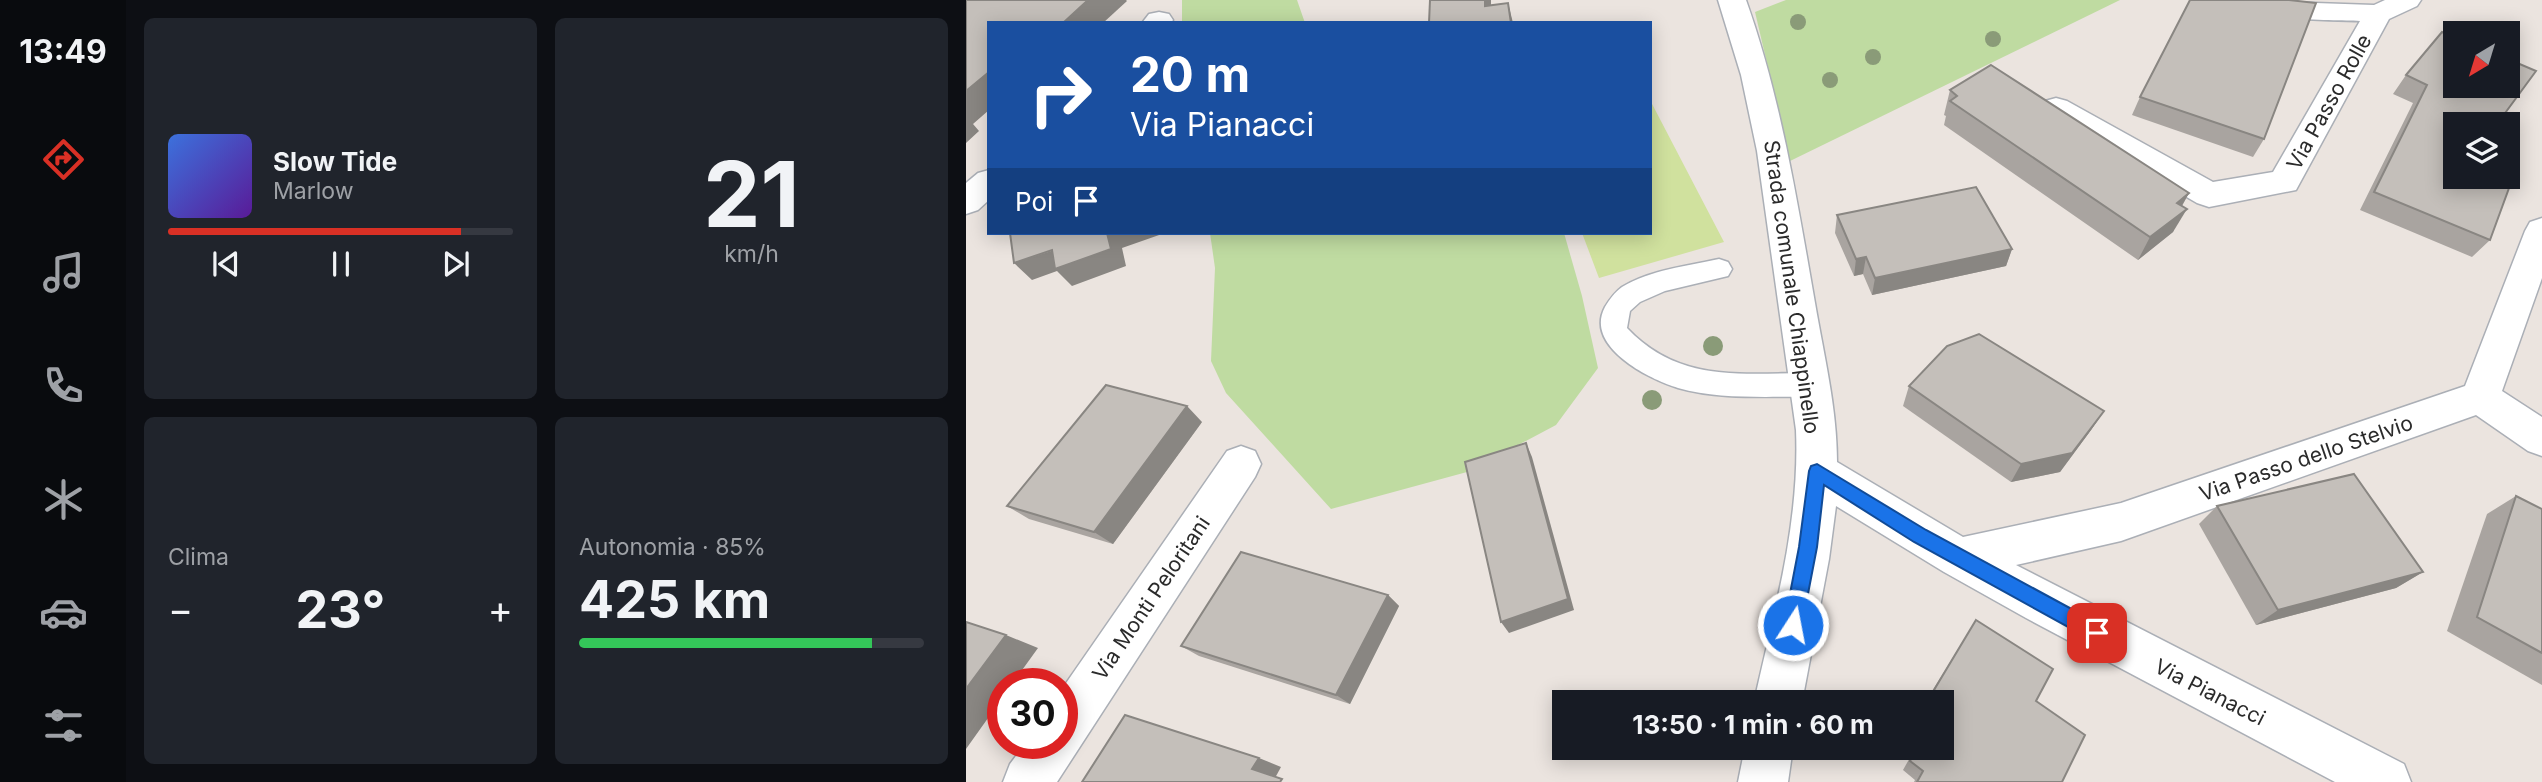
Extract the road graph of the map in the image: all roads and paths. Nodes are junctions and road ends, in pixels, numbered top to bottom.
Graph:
1 (1732, 0) edge
2 (2239, 0) edge
3 (2407, 0) edge
4 (2378, 14) junction
5 (2056, 108) edge
6 (987, 183) edge
7 (966, 202) edge
8 (2542, 231) edge
9 (1719, 269) dead end
10 (1810, 386) junction
11 (2480, 397) junction
12 (2542, 439) edge
13 (1241, 464) dead end
14 (1817, 471) junction
15 (1959, 558) junction
16 (1780, 690) edge
17 (1078, 707) edge
18 (1044, 759) edge
19 (1767, 760) edge
20 (1028, 782) edge
21 (1763, 782) edge
22 (2386, 782) edge

1 - 10 street, Strada comunale Chiappinello
2 - 4 street
3 - 4 street, Via Passo Rolle
4 - 5 street, Via Passo Rolle
6 - 7 street
8 - 11 street
9 - 10 lane
10 - 14 street, Strada comunale Chiappinello
11 - 12 street
11 - 15 street, Via Passo dello Stelvio
13 - 17 street, Via Monti Peloritani
14 - 15 street, Via Pianacci
14 - 16 street, Strada comunale Chiappinello
15 - 22 street, Via Pianacci
18 - 20 street
19 - 21 street

